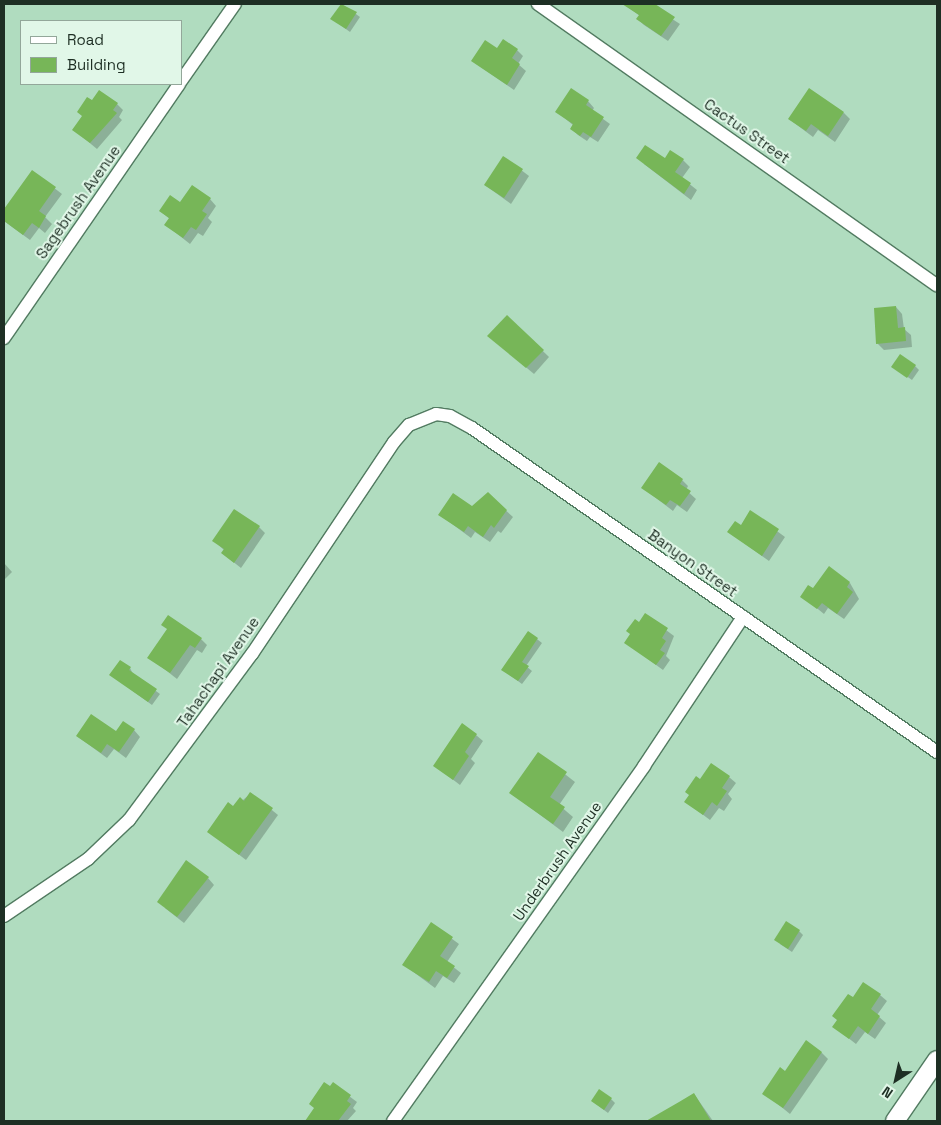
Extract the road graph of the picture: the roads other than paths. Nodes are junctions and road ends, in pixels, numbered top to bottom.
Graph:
1 (234, 4) edge
2 (538, 4) edge
3 (182, 79) edge
4 (178, 85) edge
5 (937, 285) edge
6 (4, 338) edge
7 (426, 416) joint
8 (743, 617) junction
9 (937, 752) edge
10 (4, 916) edge
11 (937, 1060) edge
12 (393, 1121) edge
13 (895, 1121) edge

1 - 3 street, Sagebrush Avenue
2 - 5 street, Cactus Street
4 - 6 street, Sagebrush Avenue
7 - 8 street, Banyon Street
7 - 10 street, Tahachapi Avenue
8 - 9 street, Banyon Street
8 - 12 street, Underbrush Avenue
11 - 13 main road

